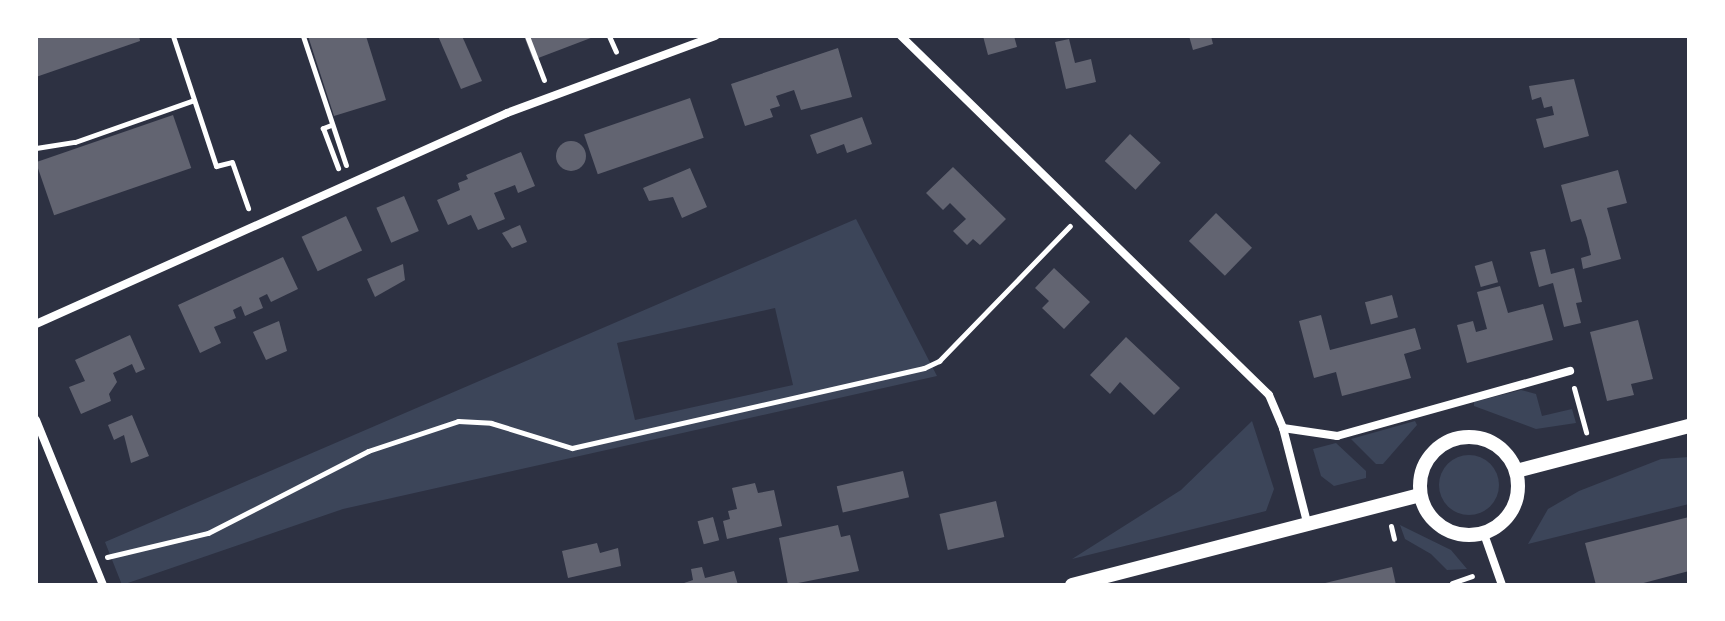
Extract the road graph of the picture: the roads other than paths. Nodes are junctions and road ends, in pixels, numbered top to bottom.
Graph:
1 (715, 36) edge
2 (901, 36) edge
3 (36, 324) edge
4 (1570, 371) road end
5 (36, 420) edge
6 (1689, 426) edge
7 (1283, 428) junction
8 (1516, 471) junction
9 (1420, 495) junction
10 (1308, 527) junction
11 (1484, 534) junction
12 (103, 585) edge
13 (1072, 585) edge
14 (1502, 585) edge

1 - 3 street
2 - 7 street
4 - 7 street
5 - 12 street
6 - 8 street
7 - 10 street
8 - 9 street
8 - 11 street
9 - 10 street
9 - 11 street
10 - 13 street
11 - 14 street

